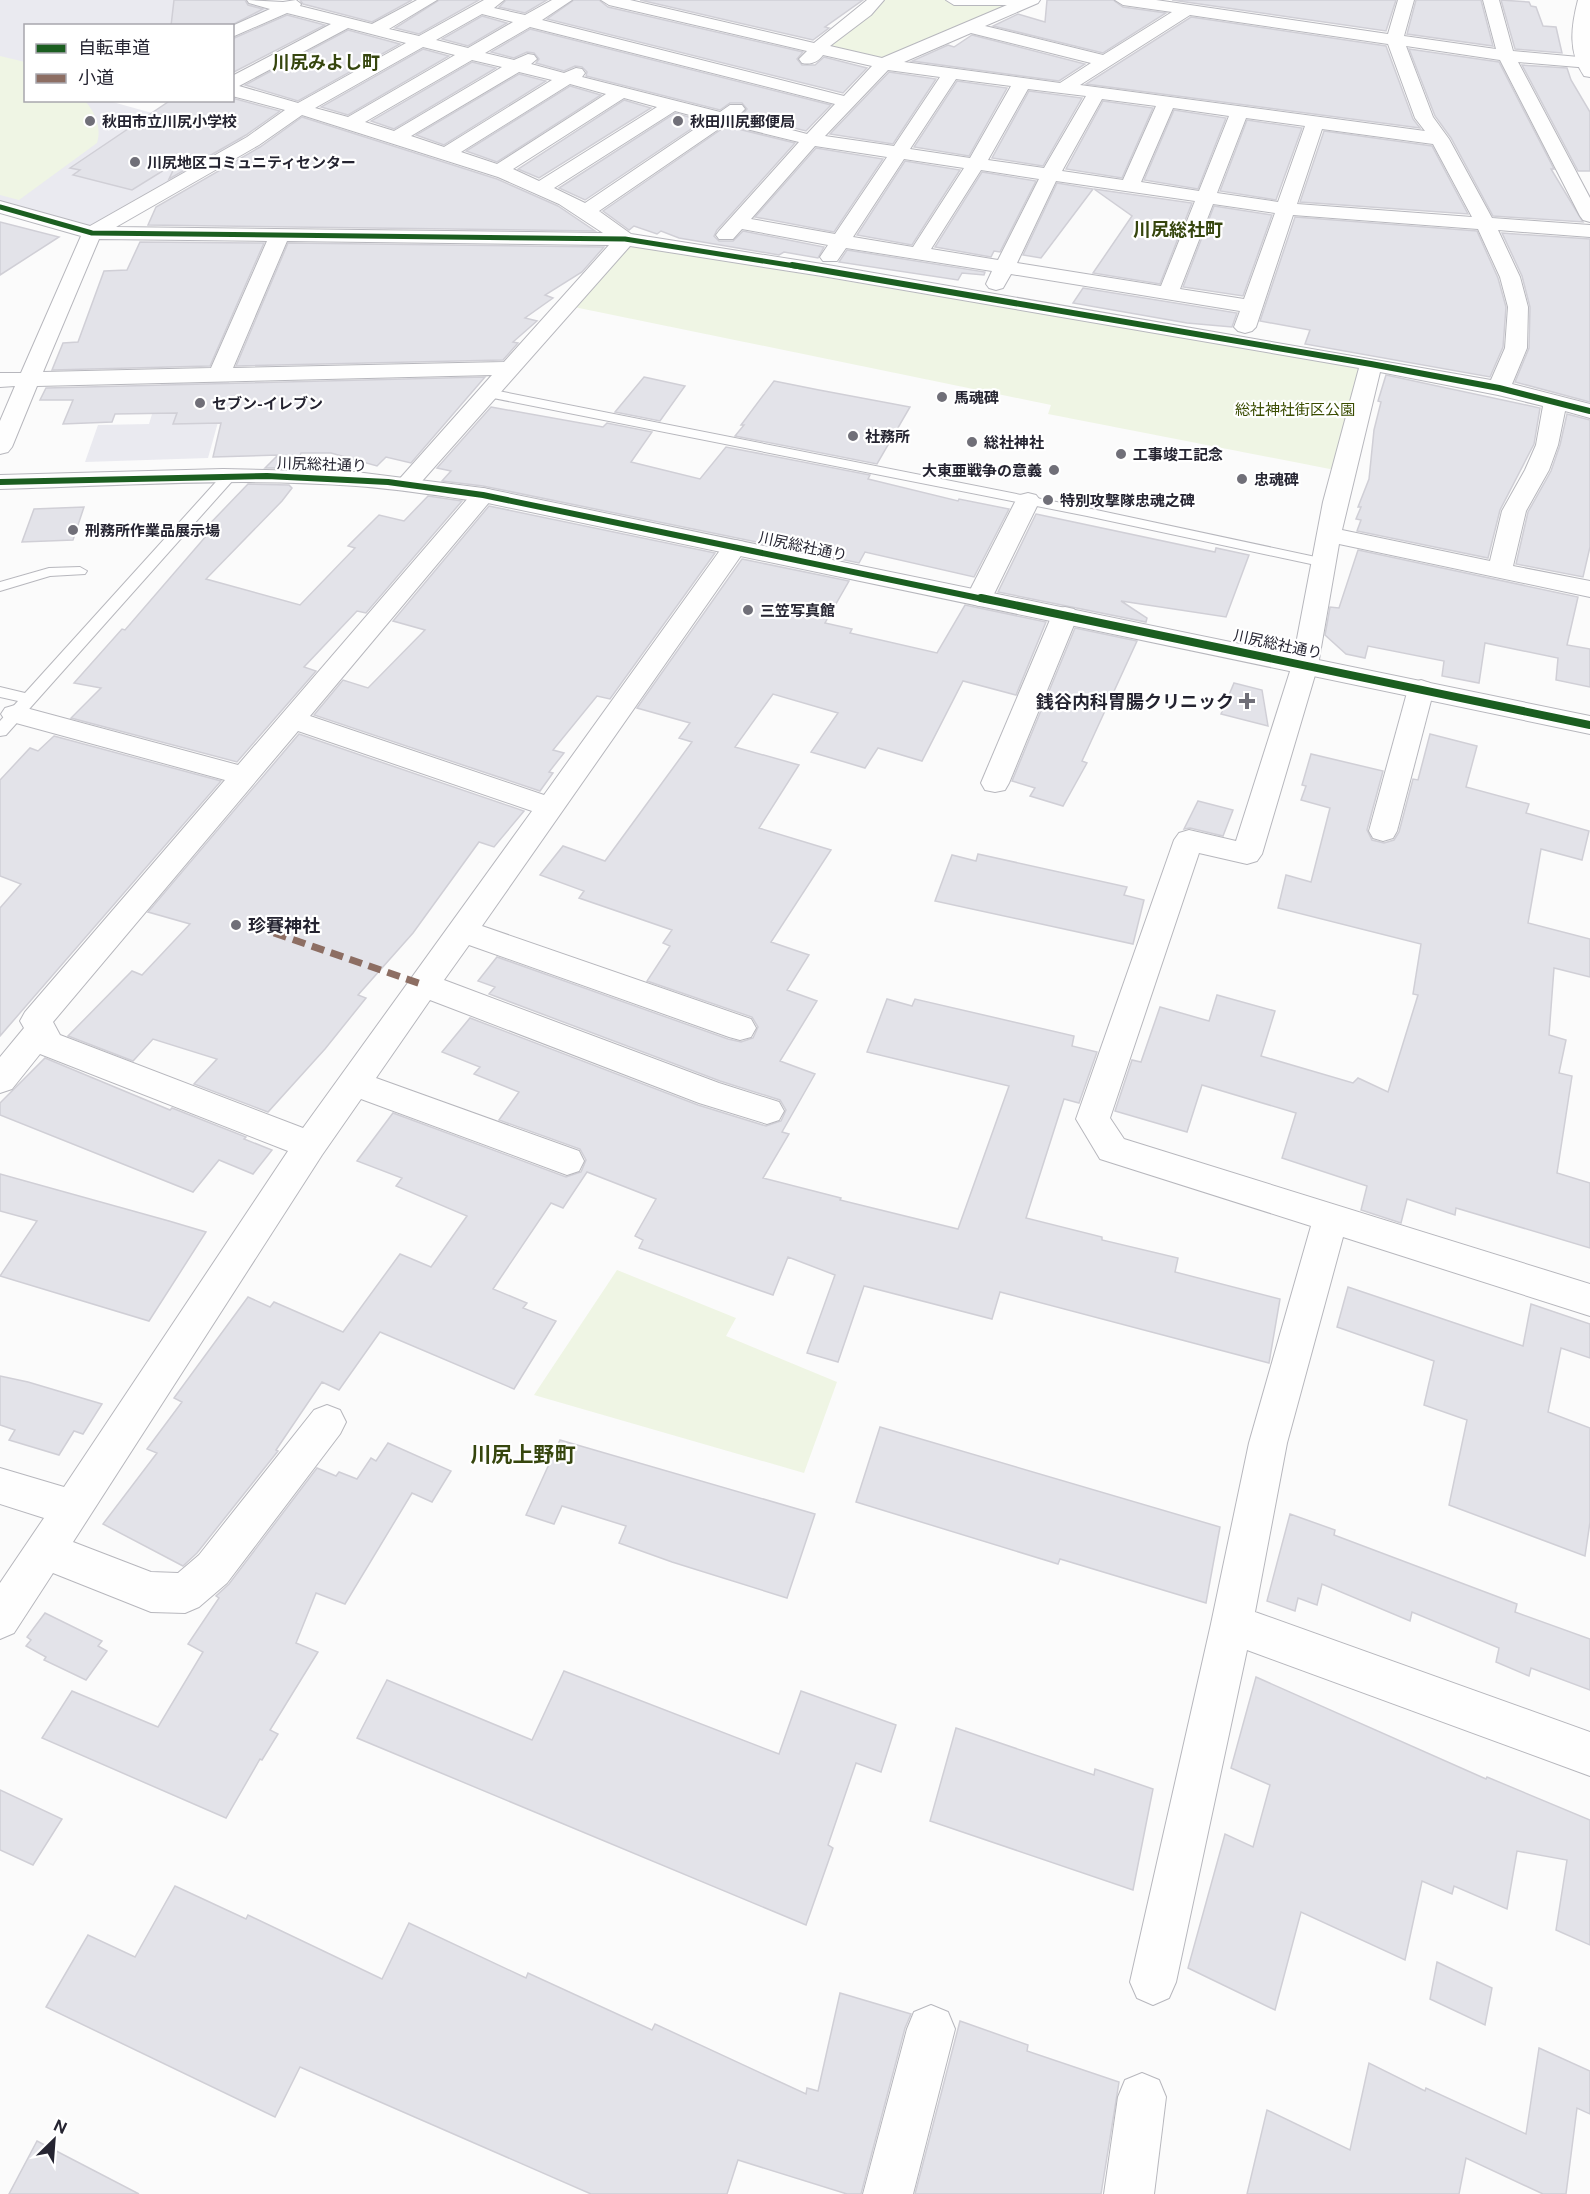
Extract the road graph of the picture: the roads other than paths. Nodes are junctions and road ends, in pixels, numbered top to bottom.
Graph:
1 (255, 0) edge
2 (429, 0) edge
3 (496, 0) edge
4 (564, 0) edge
5 (876, 0) edge
6 (954, 0) edge
7 (1019, 0) edge
8 (1032, 0) edge
9 (1124, 0) edge
10 (1406, 0) edge
11 (1491, 0) edge
12 (1586, 0) edge
13 (293, 4) edge
14 (356, 4) dead end
15 (480, 9) junction
16 (605, 9) edge
17 (1188, 9) junction
18 (673, 16) junction
19 (329, 18) junction
20 (528, 21) junction
21 (348, 22) junction
22 (968, 27) junction
23 (376, 29) junction
24 (234, 31) edge
25 (572, 32) junction
26 (1395, 39) junction
27 (423, 41) junction
28 (624, 45) junction
29 (816, 49) junction
30 (470, 54) junction
31 (605, 56) dead end
32 (1506, 56) junction
33 (1105, 61) junction
34 (884, 64) junction
35 (516, 66) junction
36 (1588, 66) edge
37 (586, 68) dead end
38 (951, 73) junction
39 (567, 79) junction
40 (234, 82) edge
41 (774, 82) junction
42 (1022, 83) junction
43 (1062, 89) junction
44 (234, 91) edge
45 (621, 92) junction
46 (1096, 94) junction
47 (848, 102) junction
48 (1166, 104) junction
49 (672, 105) junction
50 (298, 110) junction
51 (1239, 114) junction
52 (724, 117) junction
53 (350, 123) junction
54 (1315, 124) junction
55 (395, 138) junction
56 (811, 140) junction
57 (1440, 140) junction
58 (898, 152) junction
59 (445, 154) junction
60 (976, 164) junction
61 (498, 171) junction
62 (1050, 175) junction
63 (1130, 186) junction
64 (541, 188) junction
65 (1206, 197) junction
66 (0, 207) edge
67 (1287, 209) junction
68 (585, 212) junction
69 (1590, 216) edge
70 (738, 222) junction
71 (1485, 223) junction
72 (1590, 231) edge
73 (92, 233) junction
74 (280, 234) junction
75 (625, 239) junction
76 (840, 241) junction
77 (711, 252) junction
78 (919, 253) junction
79 (1003, 266) junction
80 (822, 270) junction
81 (1168, 293) junction
82 (990, 300) junction
83 (1251, 306) junction
84 (1242, 341) junction
85 (1371, 364) junction
86 (507, 369) junction
87 (219, 375) junction
88 (31, 379) junction
89 (0, 380) edge
90 (1499, 388) junction
91 (488, 393) junction
92 (1555, 402) junction
93 (1590, 411) edge
94 (0, 447) edge
95 (229, 476) junction
96 (0, 482) edge
97 (406, 484) junction
98 (483, 495) junction
99 (1028, 500) junction
100 (735, 547) junction
101 (1328, 549) junction
102 (1500, 570) junction
103 (80, 571) dead end
104 (0, 587) edge
105 (1590, 589) edge
106 (979, 598) junction
107 (1065, 615) junction
108 (1305, 665) junction
109 (1421, 689) junction
110 (11, 709) edge
111 (291, 719) junction
112 (1590, 725) edge
113 (243, 776) junction
114 (995, 783) dead end
115 (550, 807) junction
116 (1383, 831) dead end
117 (462, 931) junction
118 (424, 985) junction
119 (740, 1028) dead end
120 (41, 1029) junction
121 (0, 1080) edge
122 (353, 1083) junction
123 (767, 1111) dead end
124 (310, 1145) junction
125 (567, 1161) dead end
126 (1331, 1218) junction
127 (1590, 1300) edge
128 (327, 1422) dead end
129 (0, 1486) edge
130 (72, 1508) junction
131 (44, 1550) junction
132 (0, 1618) edge
133 (1232, 1624) junction
134 (1590, 1754) edge
135 (1153, 1982) dead end
136 (931, 2029) dead end
137 (1142, 2097) dead end
138 (888, 2194) edge
139 (1129, 2194) edge

1 - 13 street
2 - 23 street
3 - 15 street
4 - 20 street
5 - 29 street
6 - 7 street
8 - 22 street
9 - 17 street
10 - 26 street
11 - 32 street
12 - 36 street
13 - 19 street
13 - 24 street
14 - 19 street
15 - 20 street
15 - 27 street
16 - 18 street
16 - 25 street
17 - 26 street
17 - 33 street
18 - 28 street
18 - 29 street
19 - 21 street
20 - 25 street
20 - 30 street
21 - 23 street
21 - 40 street
22 - 33 street
22 - 34 street
23 - 27 street
25 - 28 street
25 - 35 street
26 - 32 street
26 - 57 street
27 - 30 street
27 - 50 street
28 - 31 street
28 - 41 street
29 - 34 street
29 - 41 street
30 - 35 street
30 - 53 street
32 - 36 street
32 - 69 street
33 - 43 street
34 - 38 street
34 - 47 street
35 - 39 street
35 - 55 street
37 - 39 street
38 - 42 street
38 - 58 street
39 - 45 street
39 - 59 street
41 - 47 street
41 - 52 street
42 - 43 street
42 - 60 street
43 - 46 street
44 - 50 street
45 - 49 street
45 - 61 street
46 - 48 street
46 - 62 street
47 - 56 street
48 - 51 street
48 - 63 street
49 - 52 street
49 - 64 street
50 - 53 street
50 - 73 street
51 - 54 street
51 - 65 street
52 - 56 street
52 - 68 street
53 - 55 street
54 - 57 street
54 - 67 street
55 - 59 street
56 - 58 street
56 - 70 street
57 - 71 street
58 - 60 street
58 - 76 street
59 - 61 street
60 - 62 street
60 - 78 street
61 - 64 street
62 - 63 street
62 - 79 street
63 - 65 street
64 - 68 street
65 - 67 street
65 - 81 street
66 - 73 street
67 - 71 street
67 - 83 street
68 - 75 street
70 - 76 street
70 - 77 street
71 - 72 street
71 - 90 street
73 - 74 street
73 - 88 street
74 - 75 street
74 - 87 street
75 - 77 street
75 - 86 street
76 - 78 street
76 - 80 street
77 - 80 street
78 - 79 street
79 - 81 street
79 - 82 street
80 - 82 street
81 - 83 street
82 - 84 street
83 - 84 street
84 - 85 street
85 - 90 street
85 - 101 street
86 - 87 street
86 - 91 street
87 - 88 street
88 - 89 street
88 - 94 street
90 - 92 street
91 - 97 street
91 - 99 lane
92 - 93 street
92 - 102 street
95 - 96 street, 川尻総社通り
95 - 97 street, 川尻総社通り
95 - 110 lane
97 - 98 street, 川尻総社通り
98 - 100 street, 川尻総社通り
98 - 111 street
99 - 101 lane
99 - 106 street
100 - 106 street, 川尻総社通り
100 - 115 street
101 - 102 street
101 - 108 street
102 - 105 street
103 - 104 lane
106 - 107 street, 川尻総社通り
107 - 108 street, 川尻総社通り
107 - 114 street
108 - 109 street, 川尻総社通り
108 - 126 street
109 - 112 street, 川尻総社通り
109 - 116 street
110 - 113 street
111 - 113 street
111 - 115 street
113 - 120 street
115 - 117 street
117 - 118 street
117 - 119 street
118 - 122 street
118 - 123 street
120 - 121 street
120 - 124 street
122 - 124 street
122 - 125 street
124 - 130 street
126 - 127 street
126 - 133 street
128 - 131 street
129 - 130 street
130 - 131 street
131 - 132 street
133 - 134 street
133 - 135 street
136 - 138 street
137 - 139 street

